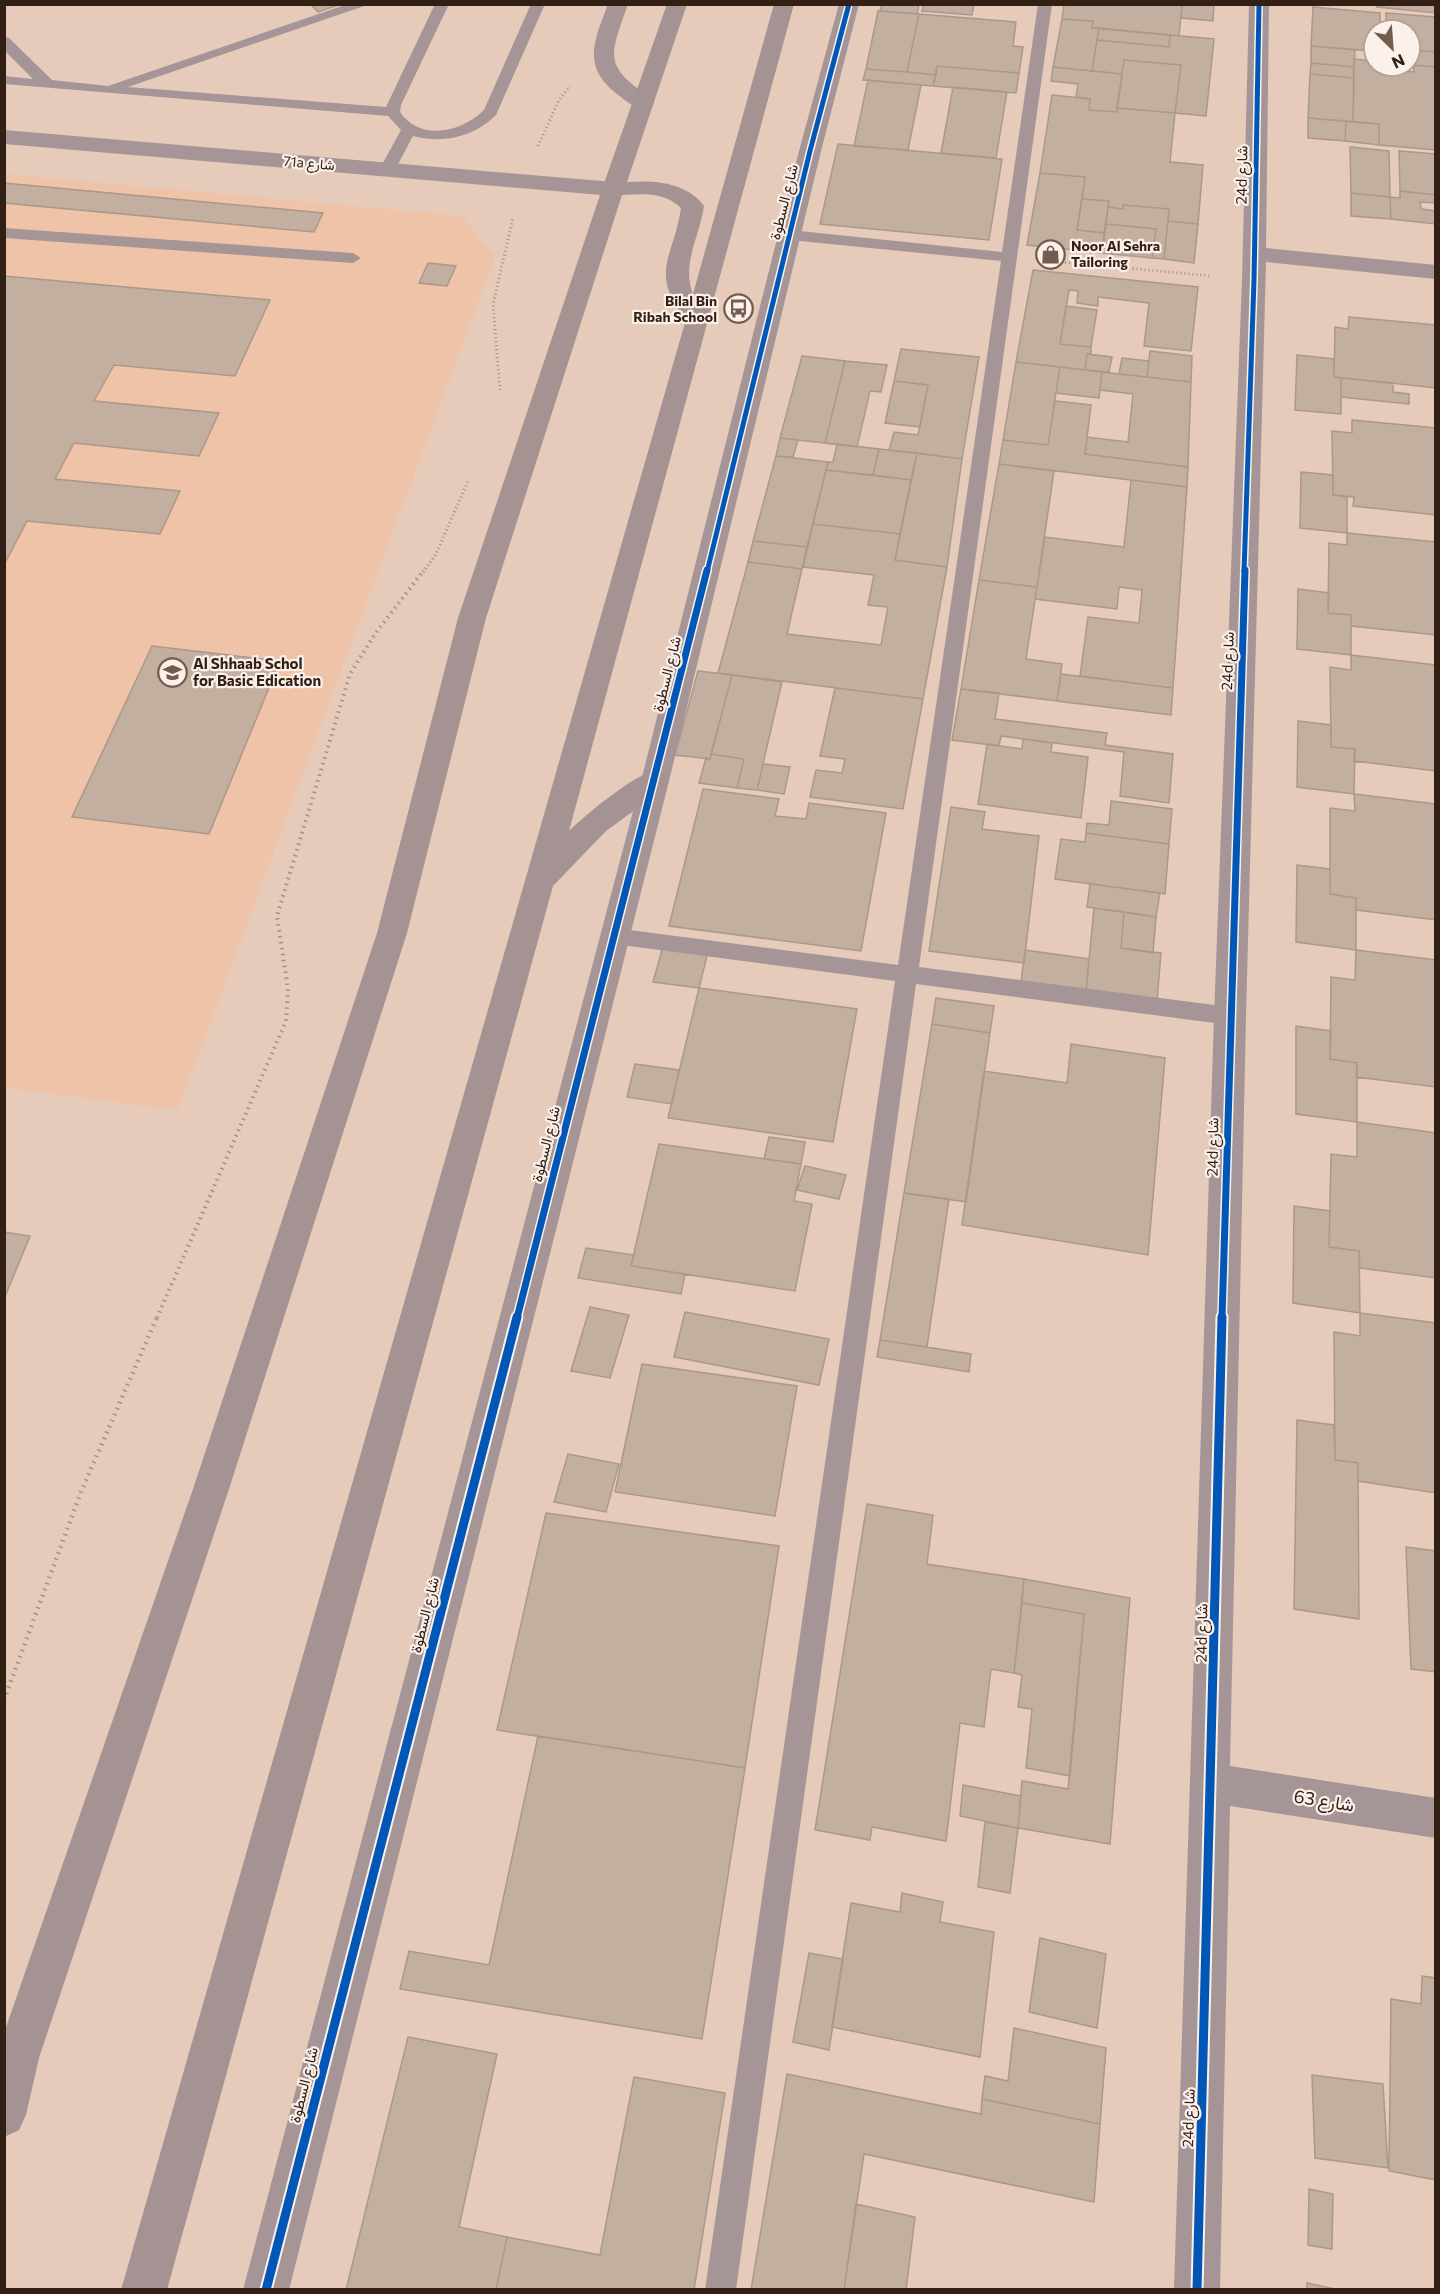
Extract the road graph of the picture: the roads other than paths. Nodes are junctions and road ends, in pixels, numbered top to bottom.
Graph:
1 (363, 4) edge
2 (442, 4) edge
3 (538, 4) edge
4 (618, 4) edge
5 (677, 4) edge
6 (783, 4) edge
7 (849, 4) edge
8 (1045, 4) edge
9 (1259, 4) edge
10 (4, 41) edge
11 (4, 80) edge
12 (46, 84) junction
13 (105, 90) junction
14 (643, 103) junction
15 (393, 112) junction
16 (409, 129) junction
17 (4, 136) edge
18 (387, 170) junction
19 (613, 189) junction
20 (4, 233) edge
21 (790, 235) junction
22 (1008, 257) junction
23 (353, 258) dead end
24 (1254, 267) junction
25 (1436, 272) edge
26 (698, 318) junction
27 (655, 781) junction
28 (536, 891) junction
29 (614, 936) junction
30 (906, 973) junction
31 (1230, 1016) junction
32 (1212, 1783) junction
33 (1436, 1818) edge
34 (10, 2067) edge
35 (4, 2115) edge
36 (144, 2289) edge
37 (266, 2289) edge
38 (720, 2289) edge
39 (1197, 2289) edge

1 - 13 lane
2 - 15 lane
3 - 16 lane
4 - 14 street
5 - 14 main road
6 - 26 main road
7 - 21 street, شارع السطوة
8 - 22 lane
9 - 24 street, 24d شارع
10 - 12 lane
11 - 12 lane
12 - 13 lane
13 - 15 lane
14 - 19 main road
15 - 16 lane
16 - 18 lane
17 - 18 street, 71a شارع
18 - 19 street, 71a شارع
19 - 26 main road
19 - 34 main road
20 - 23 lane
21 - 22 lane
21 - 27 street, شارع السطوة
22 - 30 lane
24 - 25 street
24 - 31 street, 24d شارع
26 - 28 main road
27 - 28 main road
27 - 29 street, شارع السطوة
28 - 36 main road
29 - 30 lane
29 - 37 street, شارع السطوة
30 - 31 lane
30 - 38 lane
31 - 32 street, 24d شارع
32 - 33 street, شارع 63
32 - 39 street, 24d شارع
34 - 35 main road

